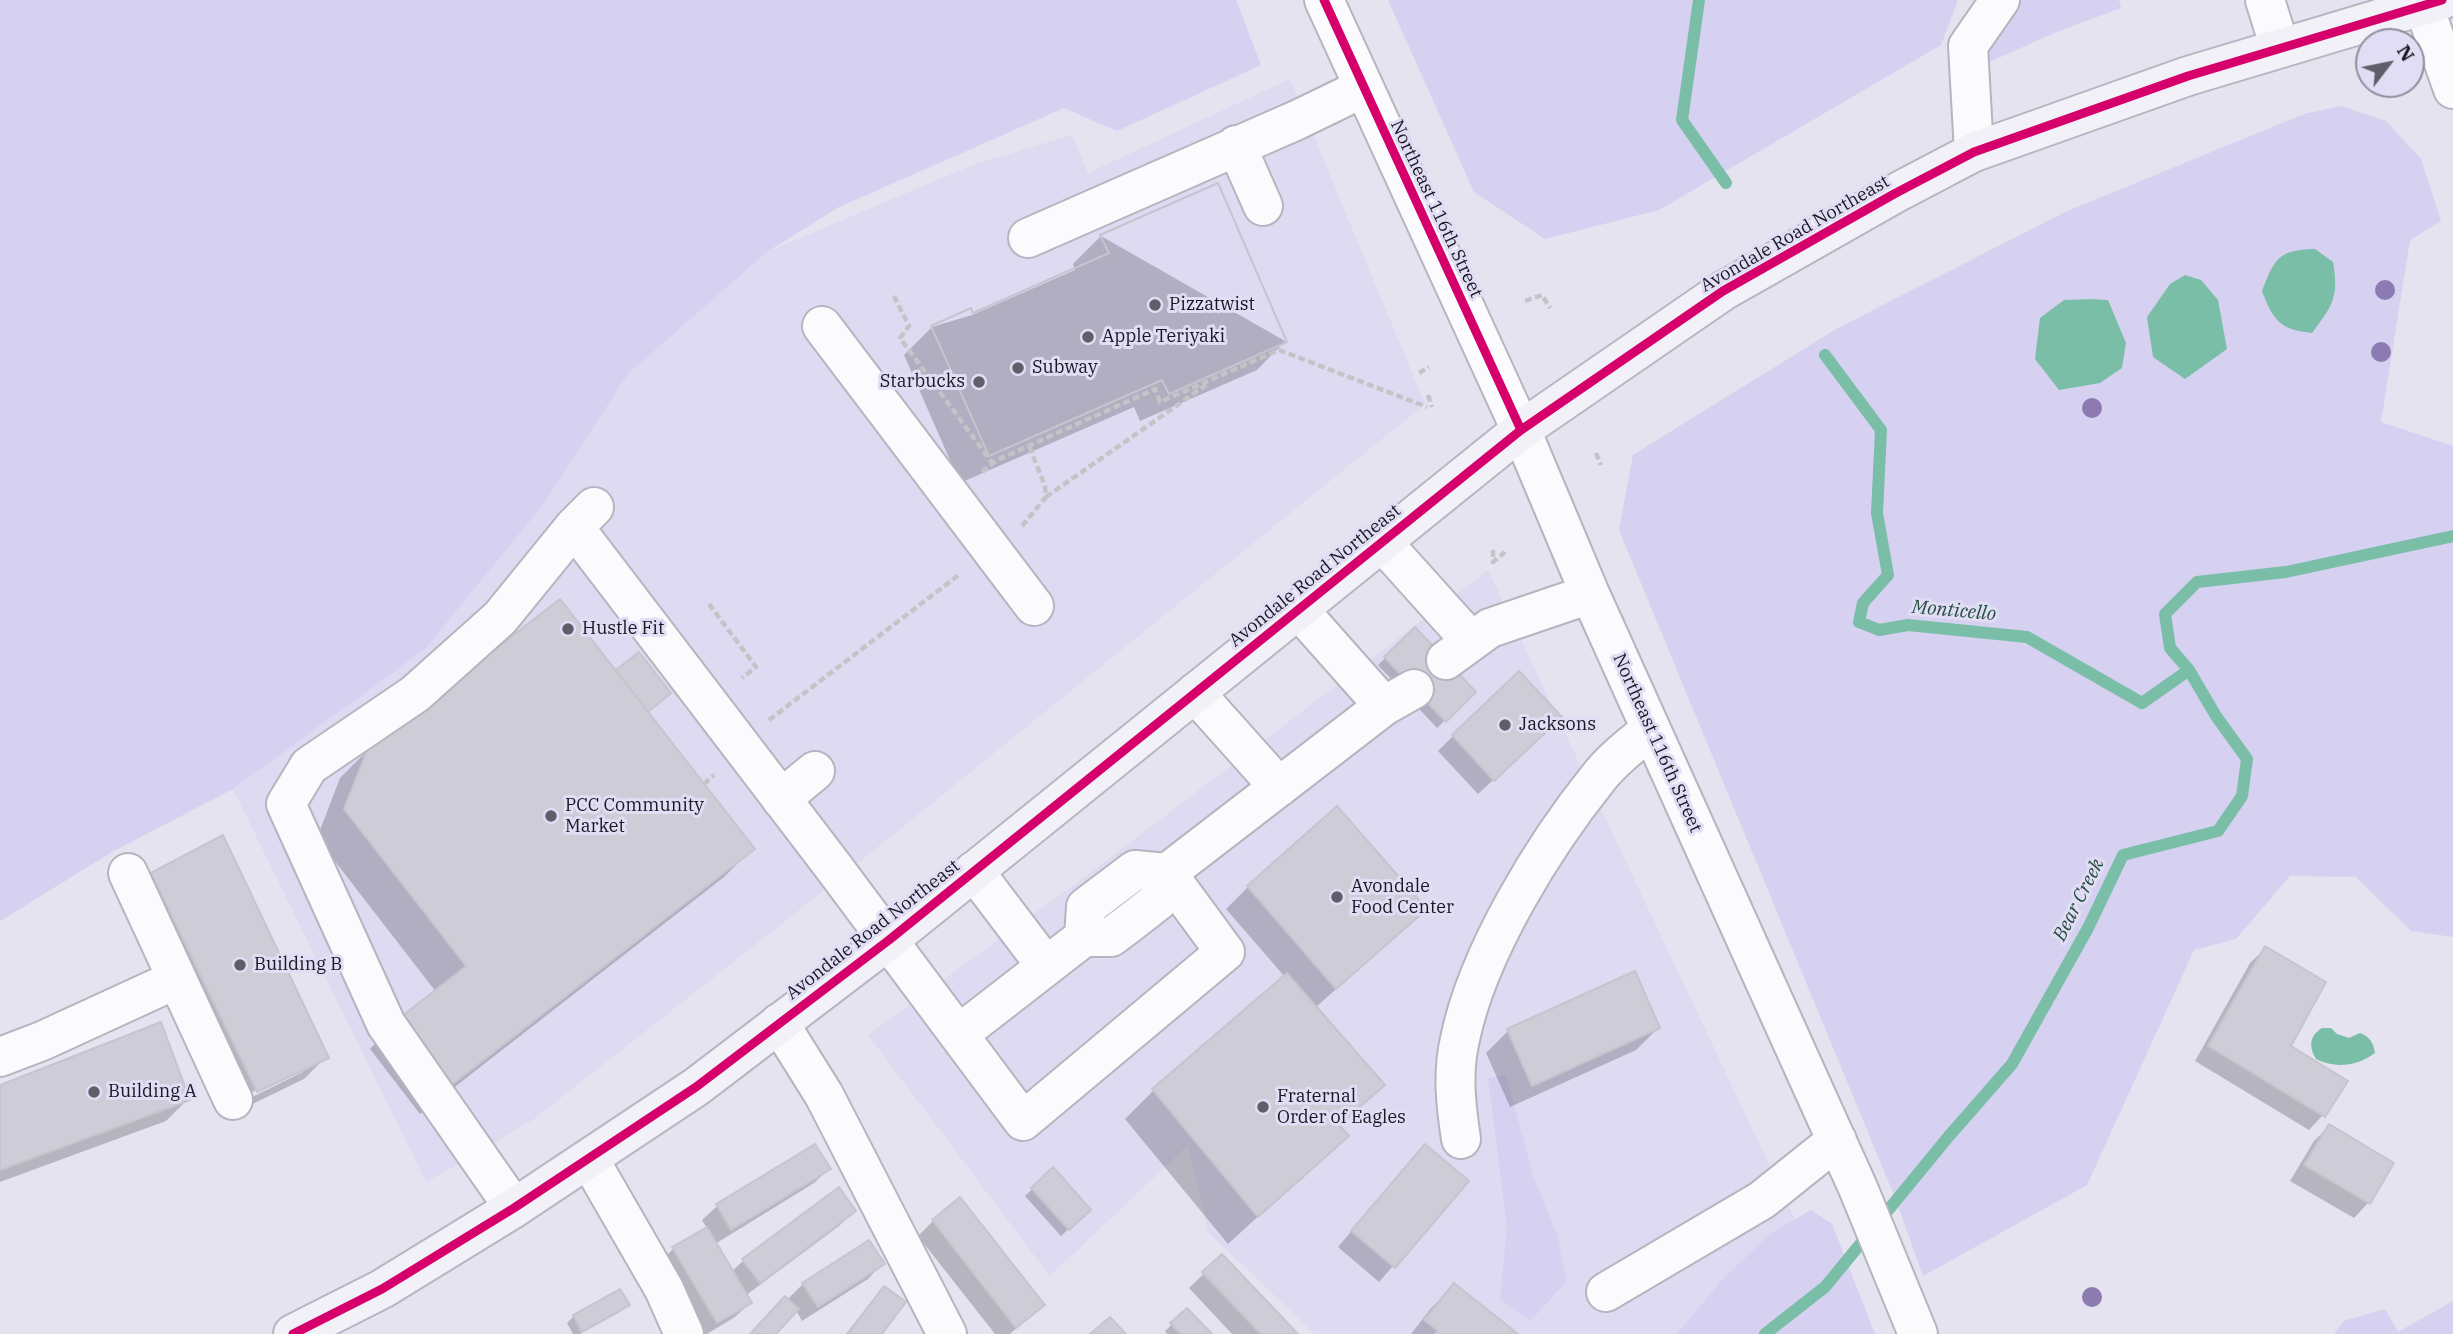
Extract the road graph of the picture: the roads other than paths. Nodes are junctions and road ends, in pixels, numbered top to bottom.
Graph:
1 (1324, 0) edge
2 (2000, 0) edge
3 (2265, 0) edge
4 (2432, 2) edge
5 (2280, 48) junction
6 (1363, 88) junction
7 (2453, 89) edge
8 (1236, 145) junction
9 (1974, 152) junction
10 (1263, 206) dead end
11 (1028, 238) dead end
12 (822, 326) dead end
13 (1521, 430) junction
14 (1382, 542) junction
15 (1590, 594) junction
16 (1034, 606) dead end
17 (1298, 609) junction
18 (1195, 693) junction
19 (1650, 730) junction
20 (815, 771) dead end
21 (1279, 787) junction
22 (781, 799) junction
23 (974, 871) junction
24 (128, 873) dead end
25 (1167, 873) junction
26 (889, 940) junction
27 (1046, 966) junction
28 (177, 979) junction
29 (779, 1023) junction
30 (958, 1034) junction
31 (0, 1056) edge
32 (233, 1100) dead end
33 (1461, 1139) dead end
34 (1837, 1140) junction
35 (589, 1159) junction
36 (514, 1208) junction
37 (1606, 1292) dead end
38 (293, 1334) edge
39 (684, 1334) edge
40 (947, 1334) edge
41 (1918, 1334) edge

1 - 6 street, Northeast 116th Street
2 - 9 street
3 - 5 street
4 - 5 main road, Avondale Road Northeast
4 - 7 street
5 - 9 main road, Avondale Road Northeast
6 - 8 street
6 - 13 street, Northeast 116th Street
8 - 10 street
8 - 11 street
9 - 13 main road, Avondale Road Northeast
12 - 16 street
13 - 14 main road, Avondale Road Northeast
13 - 15 street, Northeast 116th Street
14 - 15 street
14 - 17 main road, Avondale Road Northeast
15 - 19 street, Northeast 116th Street
17 - 18 main road, Avondale Road Northeast
17 - 21 street
18 - 21 street
18 - 23 main road, Avondale Road Northeast
19 - 33 street
19 - 34 street, Northeast 116th Street
20 - 22 street
21 - 25 street
22 - 26 street
22 - 36 street
23 - 26 main road, Avondale Road Northeast
23 - 27 street
24 - 28 street
25 - 27 street
25 - 30 street
26 - 29 main road, Avondale Road Northeast
26 - 30 street
27 - 30 street
28 - 31 street
28 - 32 street
29 - 35 main road, Avondale Road Northeast
29 - 40 street
34 - 37 street
34 - 41 street, Northeast 116th Street
35 - 36 main road, Avondale Road Northeast
35 - 39 street
36 - 38 main road, Avondale Road Northeast

